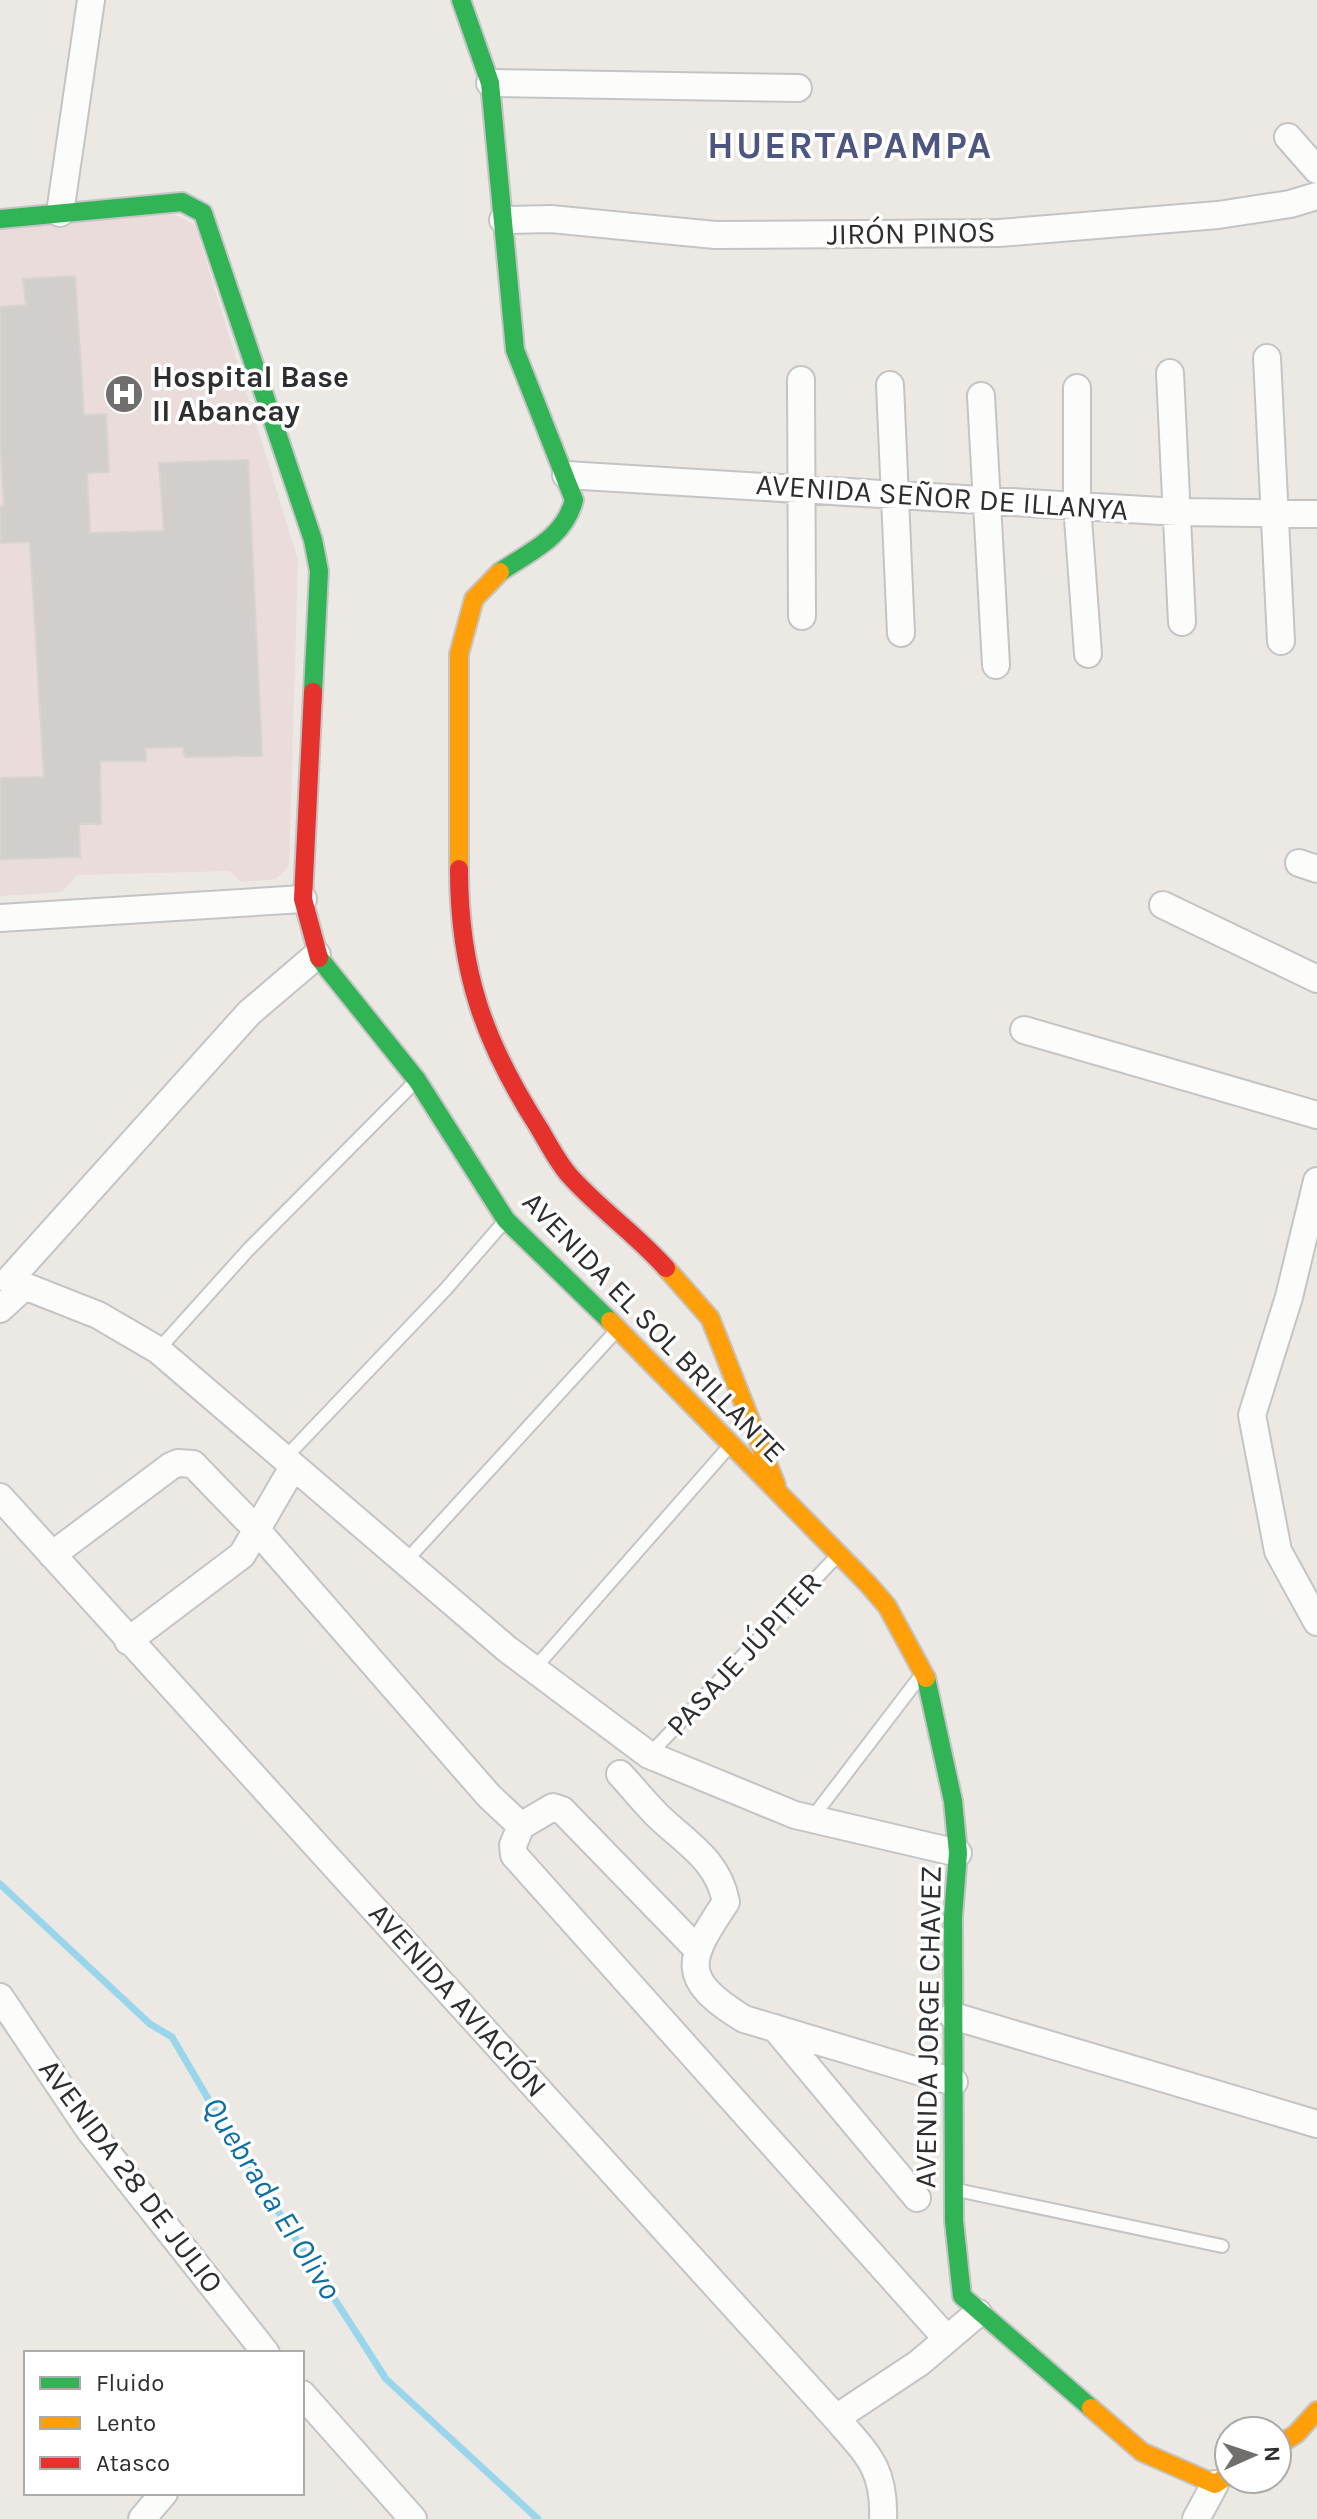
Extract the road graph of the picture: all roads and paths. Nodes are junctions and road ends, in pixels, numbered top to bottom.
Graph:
1 (91, 0) edge
2 (461, 0) edge
3 (490, 83) junction
4 (798, 88) dead end
5 (1288, 137) dead end
6 (1317, 170) edge
7 (1317, 196) edge
8 (60, 213) junction
9 (0, 219) edge
10 (503, 220) junction
11 (1267, 358) dead end
12 (1170, 373) dead end
13 (801, 380) dead end
14 (890, 385) dead end
15 (1077, 388) dead end
16 (981, 396) dead end
17 (566, 475) junction
18 (801, 488) junction
19 (893, 493) junction
20 (987, 501) junction
21 (1077, 505) junction
22 (1178, 512) junction
23 (1275, 514) junction
24 (1317, 514) edge
25 (802, 616) dead end
26 (1182, 622) dead end
27 (901, 633) dead end
28 (1281, 641) dead end
29 (1088, 654) dead end
30 (996, 665) dead end
31 (303, 899) junction
32 (1163, 905) dead end
33 (0, 918) edge
34 (317, 955) junction
35 (1317, 979) edge
36 (1024, 1030) dead end
37 (417, 1080) junction
38 (1317, 1115) edge
39 (1317, 1181) edge
40 (506, 1220) junction
41 (24, 1287) junction
42 (0, 1309) edge
43 (619, 1329) junction
44 (158, 1350) junction
45 (730, 1446) junction
46 (288, 1463) junction
47 (0, 1497) edge
48 (781, 1498) junction
49 (255, 1528) junction
50 (838, 1554) junction
51 (52, 1555) junction
52 (405, 1562) junction
53 (1317, 1622) edge
54 (128, 1641) junction
55 (534, 1669) junction
56 (924, 1673) junction
57 (649, 1755) junction
58 (620, 1774) dead end
59 (812, 1818) junction
60 (521, 1826) junction
61 (958, 1853) junction
62 (696, 1948) junction
63 (2, 2006) edge
64 (953, 2016) junction
65 (775, 2028) junction
66 (954, 2082) junction
67 (1317, 2124) edge
68 (954, 2189) junction
69 (917, 2198) dead end
70 (1222, 2246) dead end
71 (978, 2313) junction
72 (947, 2339) junction
73 (264, 2351) edge
74 (304, 2396) edge
75 (1317, 2411) edge
76 (836, 2418) junction
77 (1297, 2441) edge
78 (1213, 2477) edge
79 (1213, 2494) edge
80 (162, 2495) edge
81 (1198, 2518) edge
82 (142, 2519) edge
83 (413, 2519) edge
84 (883, 2519) edge

1 - 8 street
2 - 3 street
3 - 4 street
3 - 10 street
5 - 6 street
7 - 10 street, JIRÓN PINOS
8 - 9 street
8 - 31 street, AVENIDA EL SOL BRILLANTE
10 - 17 street
11 - 23 street
12 - 22 street
13 - 18 street
14 - 19 street
15 - 21 street
16 - 20 street
17 - 18 street, AVENIDA SEÑOR DE ILLANYA
17 - 48 street
18 - 19 street, AVENIDA SEÑOR DE ILLANYA
18 - 25 street
19 - 20 street, AVENIDA SEÑOR DE ILLANYA
19 - 27 street
20 - 21 street, AVENIDA SEÑOR DE ILLANYA
20 - 30 street
21 - 22 street, AVENIDA SEÑOR DE ILLANYA
21 - 29 street
22 - 23 street, AVENIDA SEÑOR DE ILLANYA
22 - 26 street
23 - 24 street, AVENIDA SEÑOR DE ILLANYA
23 - 28 street
31 - 33 street
31 - 34 street, AVENIDA EL SOL BRILLANTE
32 - 35 street
34 - 37 street, AVENIDA EL SOL BRILLANTE
34 - 41 street
36 - 38 street
37 - 40 street, AVENIDA EL SOL BRILLANTE
37 - 44 lane
39 - 53 street
40 - 43 street, AVENIDA EL SOL BRILLANTE
40 - 46 lane
41 - 42 street
41 - 44 street
43 - 45 street, AVENIDA EL SOL BRILLANTE
43 - 52 lane
44 - 46 street
45 - 48 street, AVENIDA EL SOL BRILLANTE
45 - 55 lane
46 - 49 street
46 - 52 street
47 - 51 street, AVENIDA AVIACIÓN
48 - 50 street, AVENIDA JORGE CHAVEZ
49 - 51 street
49 - 54 street
49 - 60 street
50 - 56 street, AVENIDA JORGE CHAVEZ
50 - 57 lane, PASAJE JÚPITER
51 - 54 street, AVENIDA AVIACIÓN
52 - 55 street
54 - 76 street, AVENIDA AVIACIÓN
55 - 57 street
56 - 59 lane
56 - 61 street, AVENIDA JORGE CHAVEZ
57 - 59 street
58 - 62 street
59 - 61 street
60 - 62 street
60 - 72 street
61 - 64 street, AVENIDA JORGE CHAVEZ
62 - 65 street
63 - 73 street, AVENIDA 28 DE JULIO
64 - 66 street, AVENIDA JORGE CHAVEZ
64 - 67 street
65 - 66 street
65 - 69 street
66 - 68 street, AVENIDA JORGE CHAVEZ
68 - 70 lane
68 - 71 street, AVENIDA JORGE CHAVEZ
71 - 72 street
71 - 78 street, AVENIDA JORGE CHAVEZ
72 - 76 street
74 - 83 street
75 - 77 street
76 - 84 street, AVENIDA AVIACIÓN
79 - 81 street
80 - 82 street

